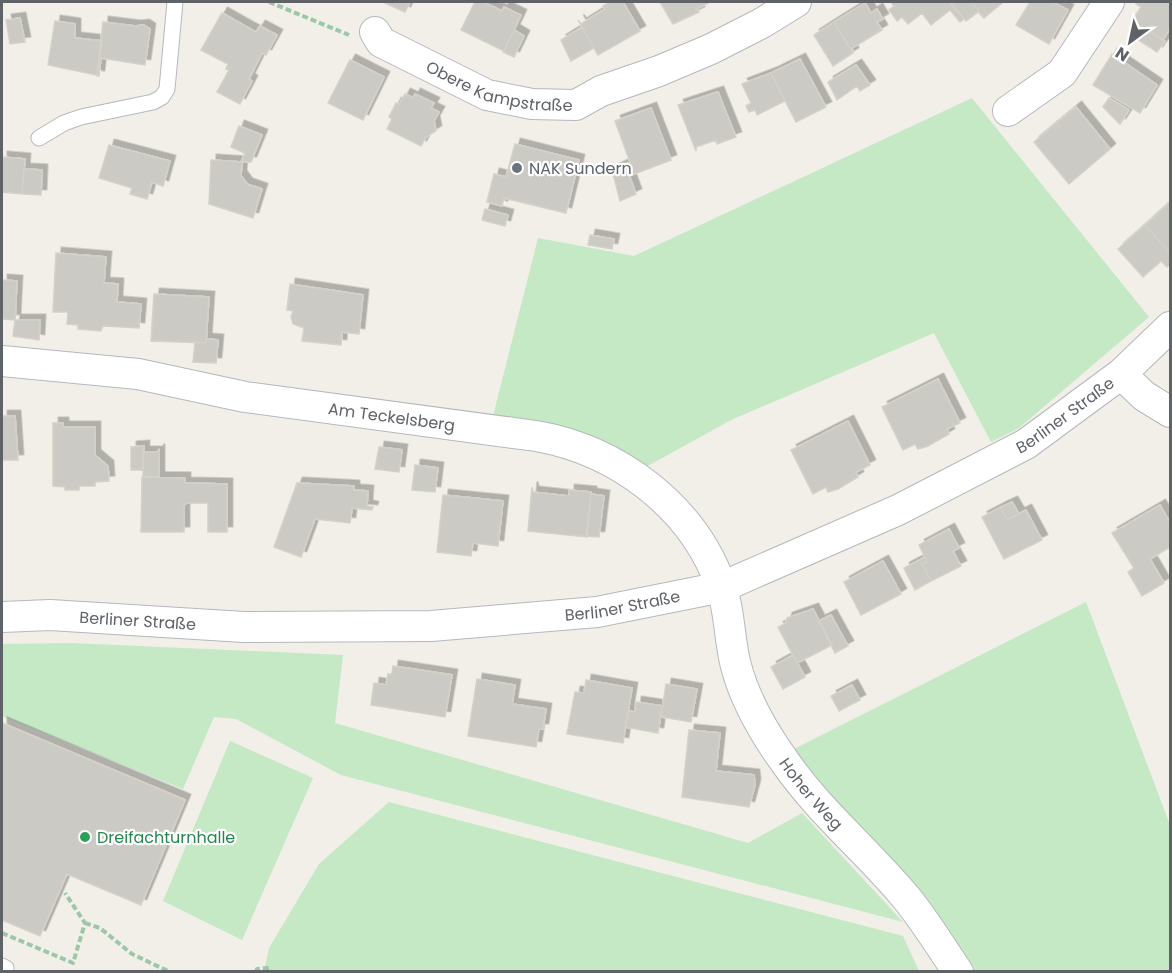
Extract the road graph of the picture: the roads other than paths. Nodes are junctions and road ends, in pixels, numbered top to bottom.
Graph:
1 (175, 2) edge
2 (796, 2) edge
3 (1109, 2) edge
4 (755, 12) edge
5 (378, 37) road end
6 (1008, 111) dead end
7 (39, 138) dead end
8 (1170, 327) edge
9 (2, 362) edge
10 (1121, 374) junction
11 (1170, 412) edge
12 (722, 587) junction
13 (2, 618) edge
14 (958, 972) edge

1 - 7 lane
2 - 4 street, Obere Kampstraße
3 - 6 street
4 - 5 street, Obere Kampstraße
8 - 10 street, Berliner Straße
9 - 12 street, Am Teckelsberg
10 - 11 street
10 - 12 street, Berliner Straße
12 - 13 street, Berliner Straße
12 - 14 street, Hoher Weg

